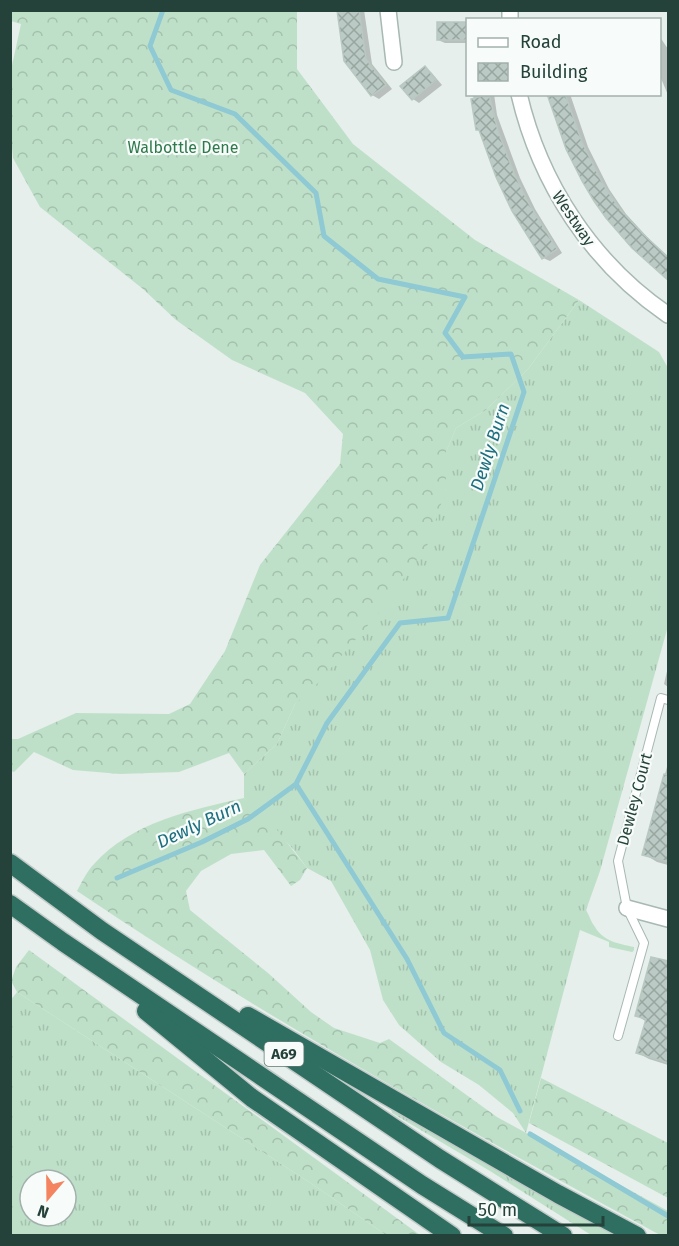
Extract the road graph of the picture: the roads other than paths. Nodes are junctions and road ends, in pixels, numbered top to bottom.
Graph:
1 (388, 10) edge
2 (394, 62) dead end
3 (519, 96) edge
4 (669, 315) edge
5 (669, 700) edge
6 (10, 863) edge
7 (10, 904) edge
8 (627, 908) junction
9 (669, 919) edge
10 (102, 931) junction
11 (63, 942) junction
12 (618, 1036) dead end
13 (452, 1236) edge
14 (504, 1236) edge
15 (563, 1236) edge
16 (637, 1236) edge

1 - 2 street
3 - 4 street, Westway
5 - 8 lane, Dewley Court
6 - 10 highway, A69
7 - 11 highway, A69
8 - 9 street
8 - 12 lane
10 - 15 highway, A69
10 - 16 highway, A69
11 - 13 highway, A69
11 - 14 highway, A69

